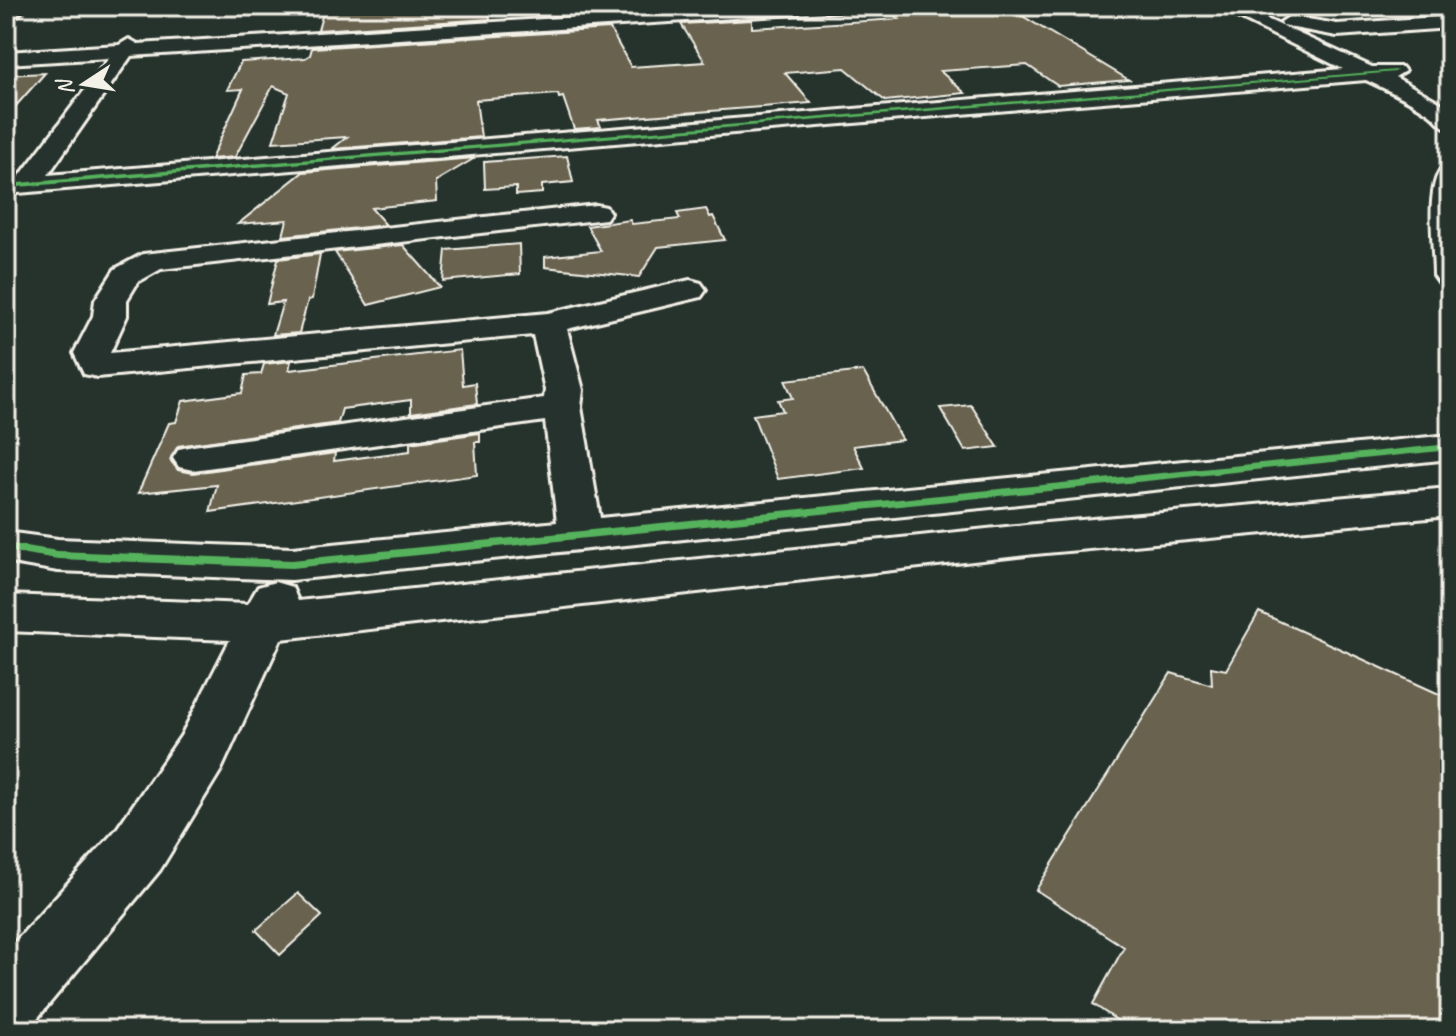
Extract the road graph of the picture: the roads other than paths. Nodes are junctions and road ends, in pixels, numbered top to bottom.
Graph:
1 (19, 6) edge
2 (752, 6) edge
3 (843, 6) edge
4 (1224, 6) edge
5 (1251, 6) edge
6 (543, 12) edge
7 (519, 13) edge
8 (6, 16) edge
9 (1290, 22) junction
10 (1450, 22) edge
11 (1450, 30) edge
12 (1327, 39) junction
13 (1302, 41) junction
14 (126, 48) junction
15 (6, 55) edge
16 (1395, 71) junction
17 (1366, 72) junction
18 (1450, 98) edge
19 (1450, 122) edge
20 (1450, 175) edge
21 (16, 185) edge
22 (596, 213) dead end
23 (1450, 275) edge
24 (690, 290) dead end
25 (548, 323) junction
26 (562, 407) junction
27 (1450, 447) edge
28 (193, 458) dead end
29 (1450, 502) edge
30 (581, 535) junction
31 (6, 547) edge
32 (292, 564) junction
33 (6, 613) edge
34 (264, 623) junction
35 (6, 1003) edge

1 - 8 street
2 - 6 street
3 - 14 street
4 - 13 street
5 - 9 street
6 - 7 street
7 - 14 street
9 - 10 street
9 - 12 street
11 - 12 street
12 - 13 street
12 - 16 street
13 - 17 street
14 - 15 street
14 - 21 street
16 - 17 street
16 - 18 street
17 - 19 street
17 - 21 street
20 - 23 street
22 - 25 street
24 - 25 street
25 - 26 street
26 - 28 street
26 - 30 street
27 - 30 street
29 - 34 street
30 - 32 street
31 - 32 street
32 - 34 street
33 - 34 street
34 - 35 street

